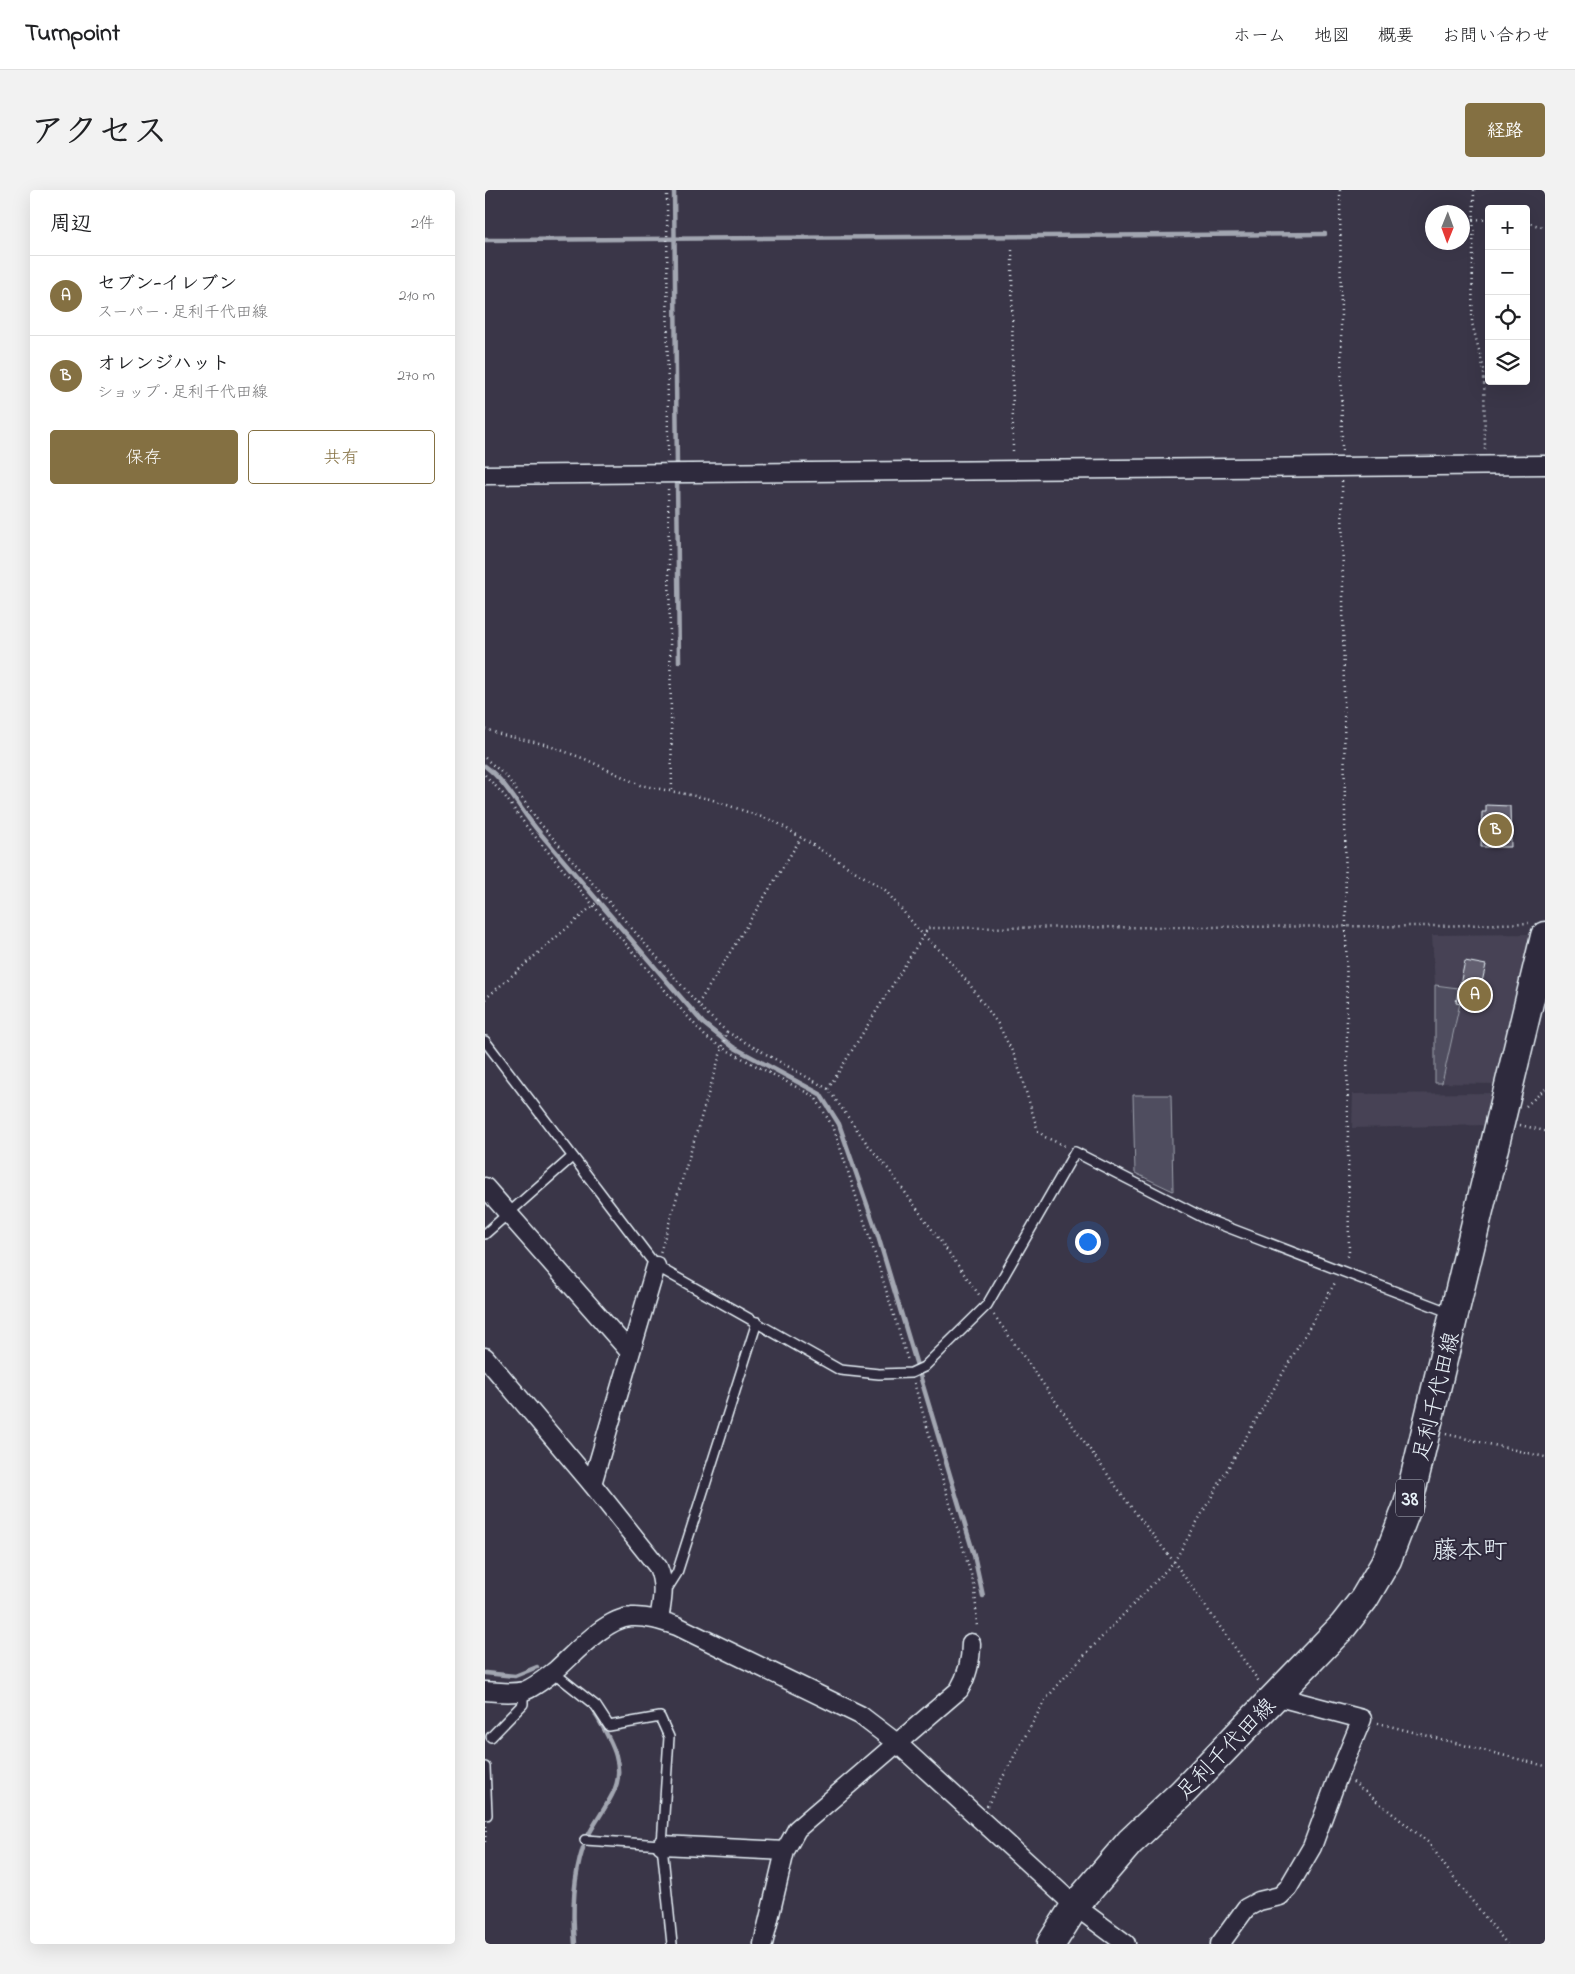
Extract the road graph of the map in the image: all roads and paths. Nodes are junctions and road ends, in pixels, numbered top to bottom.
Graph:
1 (667, 190) edge
2 (1339, 190) edge
3 (1474, 190) edge
4 (1473, 219) junction
5 (1485, 220) edge
6 (1530, 223) edge
7 (1542, 227) dead end
8 (1012, 250) dead end
9 (1486, 465) junction
10 (1545, 465) edge
11 (1342, 466) junction
12 (1013, 471) junction
13 (668, 473) junction
14 (485, 475) edge
15 (485, 729) edge
16 (485, 758) edge
17 (485, 775) edge
18 (672, 790) junction
19 (801, 838) junction
20 (604, 896) junction
21 (593, 905) junction
22 (1345, 926) junction
23 (1538, 929) edge
24 (923, 935) junction
25 (485, 999) edge
26 (698, 1004) junction
27 (727, 1032) junction
28 (485, 1041) edge
29 (721, 1047) junction
30 (828, 1089) junction
31 (1501, 1121) junction
32 (1545, 1132) edge
33 (1075, 1152) junction
34 (572, 1157) junction
35 (485, 1187) edge
36 (508, 1215) junction
37 (485, 1234) edge
38 (656, 1266) junction
39 (1341, 1272) junction
40 (987, 1305) junction
41 (1455, 1314) junction
42 (757, 1322) junction
43 (630, 1352) junction
44 (485, 1357) edge
45 (911, 1373) junction
46 (1427, 1429) junction
47 (1545, 1457) edge
48 (592, 1484) junction
49 (1174, 1562) junction
50 (664, 1594) junction
51 (659, 1620) junction
52 (971, 1643) joint
53 (553, 1672) junction
54 (485, 1691) edge
55 (523, 1691) junction
56 (1275, 1696) junction
57 (1362, 1719) junction
58 (491, 1737) dead end
59 (897, 1744) junction
60 (1545, 1766) edge
61 (485, 1767) edge
62 (1340, 1774) junction
63 (487, 1815) joint
64 (980, 1819) junction
65 (585, 1840) dead end
66 (485, 1842) edge
67 (662, 1845) junction
68 (785, 1851) junction
69 (1075, 1906) junction
70 (673, 1944) edge
71 (763, 1944) edge
72 (1051, 1944) edge
73 (1126, 1944) edge
74 (1220, 1944) edge
75 (1507, 1944) edge

1 - 13 path
2 - 11 path
3 - 4 path
4 - 5 path
4 - 9 path
6 - 7 path
8 - 12 path
9 - 10 street
9 - 11 street
11 - 12 street
11 - 22 path
12 - 13 street
13 - 14 street
13 - 18 path
15 - 18 path
16 - 20 path
17 - 21 path
18 - 19 path
19 - 24 path
19 - 26 path
20 - 21 path
20 - 26 path
21 - 25 path
21 - 29 path
22 - 23 path
22 - 24 path
22 - 39 path
23 - 31 main road, 足利千代田線 / 38
24 - 30 path
24 - 33 path
26 - 27 path
27 - 29 path
27 - 30 path
28 - 34 lane
29 - 38 path
29 - 45 path
30 - 40 path
31 - 32 path
31 - 41 main road, 足利千代田線 / 38
33 - 39 lane
33 - 40 lane
34 - 36 lane
34 - 38 lane
35 - 36 street
36 - 37 lane
36 - 43 street
38 - 42 lane
38 - 43 street
39 - 41 lane
39 - 49 path
40 - 45 lane
40 - 49 path
41 - 46 main road, 足利千代田線 / 38
42 - 45 lane
42 - 50 lane
43 - 48 street
44 - 48 street
45 - 52 path
46 - 47 path
46 - 56 main road, 足利千代田線 / 38
48 - 50 street
49 - 56 path
49 - 64 path
50 - 51 street
51 - 53 street
51 - 59 street
52 - 59 street
53 - 55 street
53 - 67 lane
54 - 55 street
55 - 58 lane
56 - 57 street
56 - 69 main road, 足利千代田線 / 38
57 - 60 path
57 - 62 street
59 - 64 street
59 - 68 street
61 - 63 lane
62 - 74 street
62 - 75 path
63 - 66 path
64 - 69 street
65 - 67 lane
67 - 68 street
67 - 70 lane
68 - 71 street
69 - 72 main road, 足利千代田線 / 38
69 - 73 street

